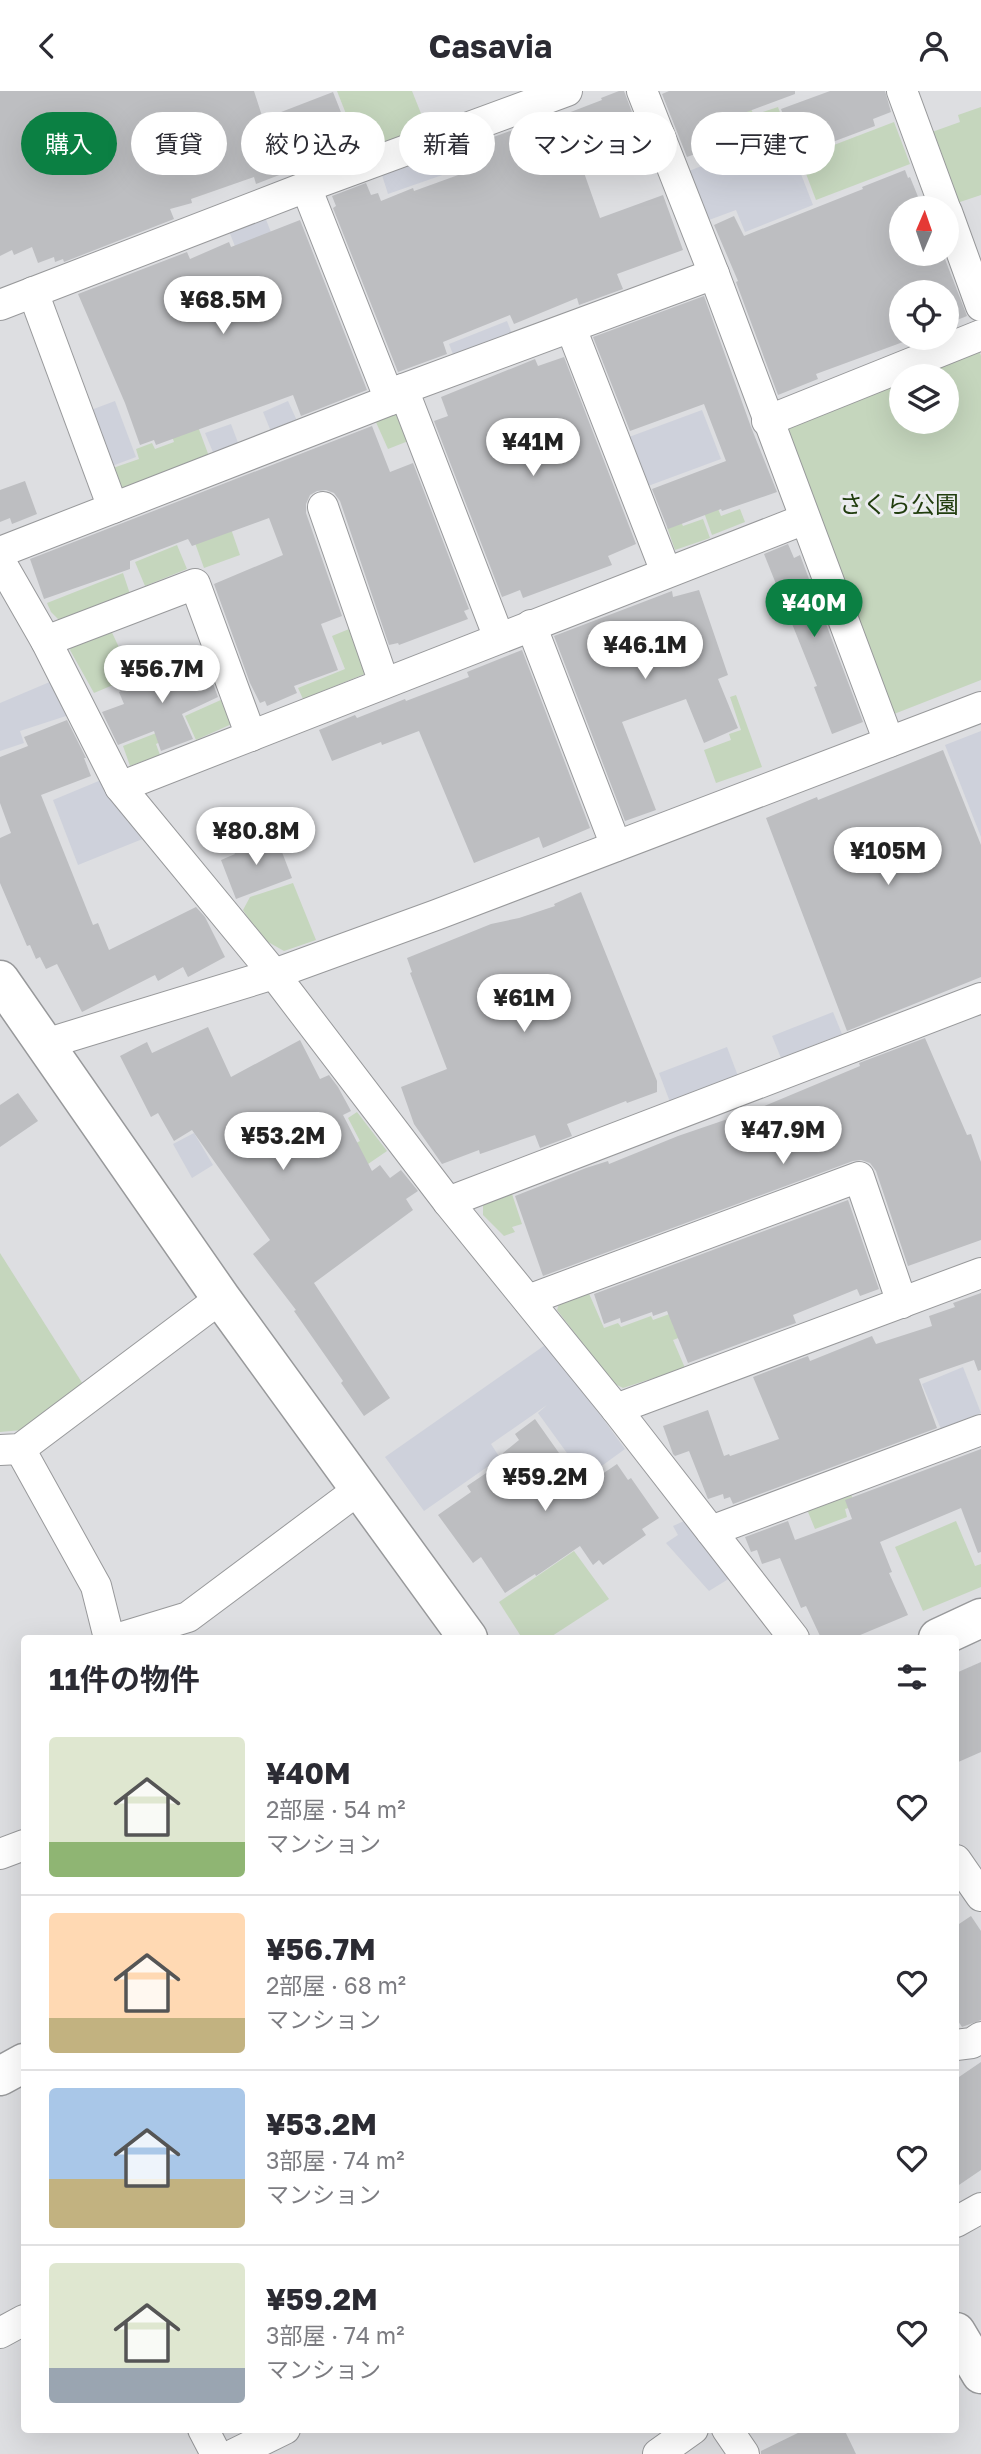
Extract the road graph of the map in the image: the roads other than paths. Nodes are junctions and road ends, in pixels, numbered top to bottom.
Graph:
1 (567, 91) edge
2 (642, 91) edge
3 (902, 91) edge
4 (306, 187) junction
5 (941, 196) edge
6 (959, 236) edge
7 (974, 266) edge
8 (713, 274) junction
9 (33, 292) junction
10 (0, 305) edge
11 (981, 306) edge
12 (571, 328) junction
13 (981, 335) edge
14 (396, 395) junction
15 (767, 421) junction
16 (323, 507) dead end
17 (113, 508) junction
18 (805, 519) junction
19 (0, 552) edge
20 (0, 561) edge
21 (666, 572) junction
22 (531, 625) junction
23 (499, 638) junction
24 (46, 641) junction
25 (384, 683) junction
26 (981, 707) edge
27 (251, 736) junction
28 (889, 742) junction
29 (120, 787) junction
30 (617, 846) junction
31 (274, 974) junction
32 (0, 980) edge
33 (981, 998) edge
34 (45, 1044) junction
35 (448, 1202) junction
36 (981, 1273) edge
37 (221, 1298) junction
38 (528, 1300) junction
39 (902, 1303) junction
40 (616, 1409) junction
41 (981, 1430) edge
42 (10, 1449) edge
43 (358, 1490) junction
44 (710, 1531) junction
45 (981, 1618) edge
46 (108, 1635) edge
47 (129, 1635) edge
48 (466, 1635) edge
49 (792, 1635) edge
50 (944, 1635) edge
51 (21, 1846) edge
52 (0, 1854) edge
53 (959, 1864) edge
54 (981, 1896) edge
55 (981, 2037) edge
56 (959, 2045) edge
57 (21, 2065) edge
58 (0, 2076) edge
59 (981, 2208) edge
60 (959, 2220) edge
61 (21, 2322) edge
62 (0, 2333) edge
63 (959, 2338) edge
64 (981, 2374) edge
65 (205, 2433) edge
66 (277, 2433) edge
67 (687, 2433) edge
68 (730, 2433) edge
69 (216, 2454) edge
70 (234, 2454) edge
71 (658, 2454) edge
72 (744, 2454) edge

1 - 4 street
2 - 8 street
3 - 5 street
4 - 9 street
4 - 14 street
6 - 7 street
7 - 11 street
8 - 12 street
8 - 15 street
9 - 10 street
9 - 17 street
12 - 14 street
12 - 21 street
13 - 15 street
14 - 17 street
14 - 23 street
15 - 18 street
16 - 25 street
17 - 19 street
18 - 21 street
18 - 28 street
20 - 24 street
21 - 22 street
22 - 23 street
22 - 30 street
23 - 25 street
24 - 27 street
24 - 29 street
25 - 27 street
26 - 28 street
27 - 29 street
28 - 30 street
29 - 31 street
30 - 31 street
31 - 34 street
31 - 35 street
32 - 34 street
33 - 35 street
34 - 37 street
35 - 38 street
36 - 39 street
37 - 42 street
37 - 43 street
38 - 39 street
38 - 40 street
39 - 40 street
40 - 44 street
41 - 44 street
42 - 46 street
43 - 47 street
43 - 48 street
44 - 49 street
45 - 50 street
51 - 52 street
53 - 54 street
55 - 56 street
57 - 58 street
59 - 60 street
61 - 62 street
63 - 64 street
65 - 69 street
66 - 70 street
67 - 71 street
68 - 72 street

